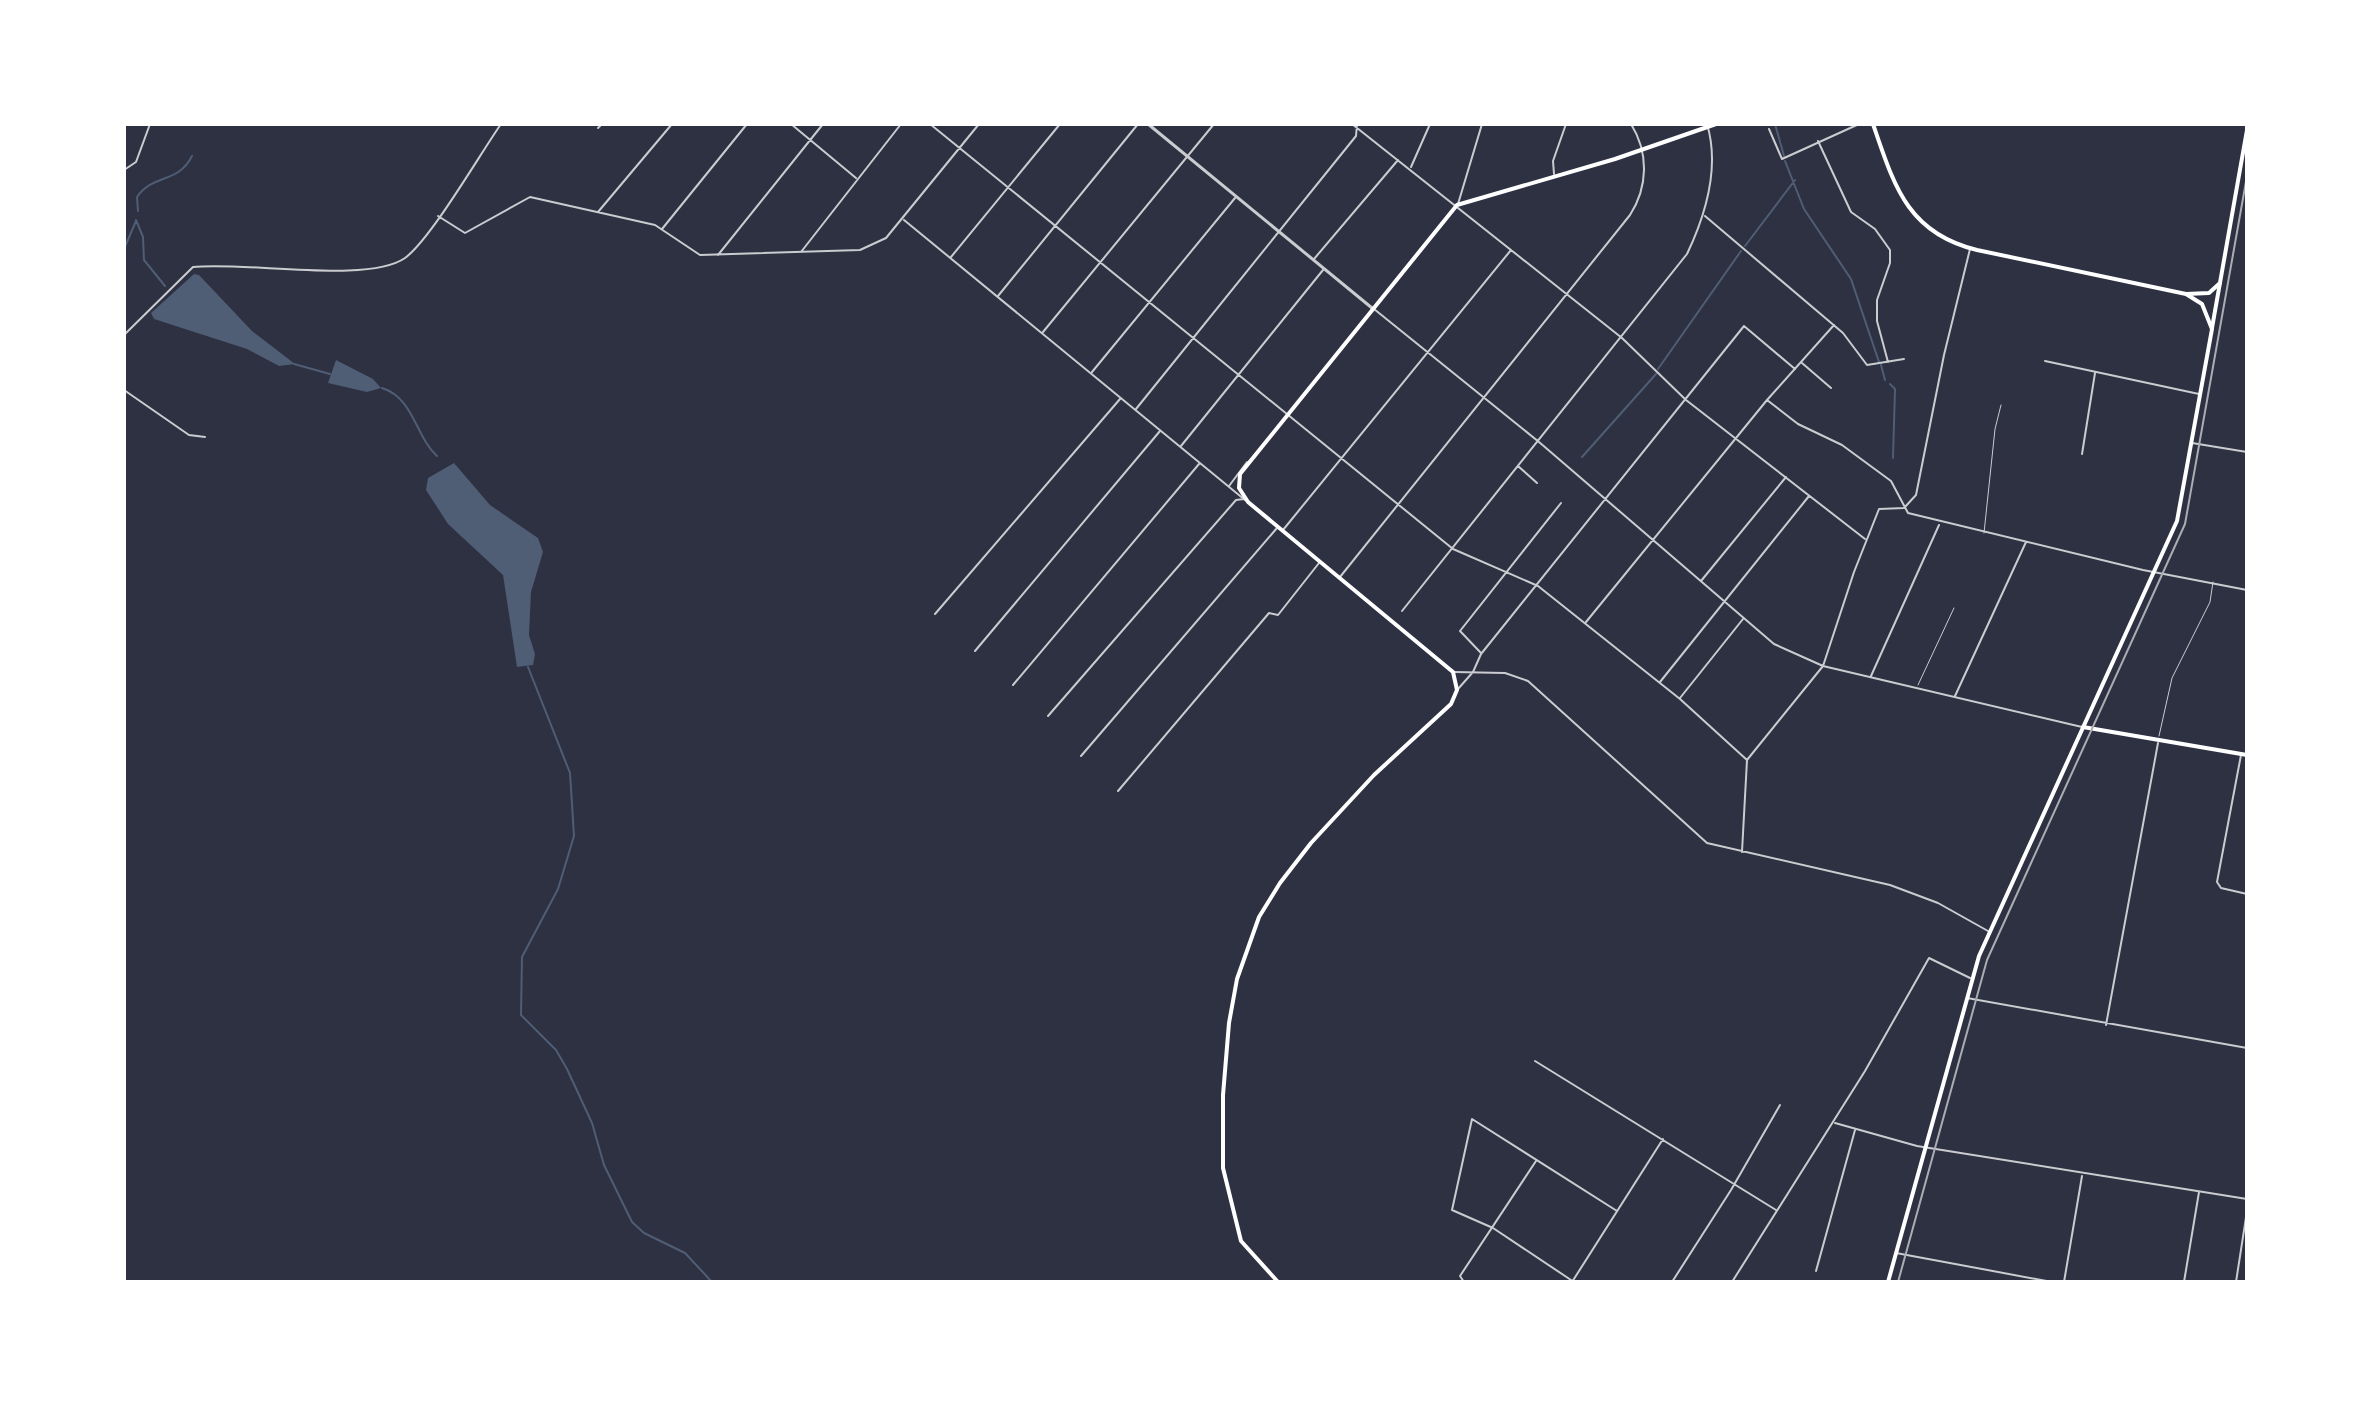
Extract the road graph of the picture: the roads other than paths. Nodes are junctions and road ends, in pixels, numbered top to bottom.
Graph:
1 (150, 124) edge
2 (501, 124) edge
3 (602, 124) edge
4 (672, 124) edge
5 (747, 124) edge
6 (791, 124) edge
7 (823, 124) edge
8 (901, 124) edge
9 (930, 124) edge
10 (979, 124) edge
11 (1060, 124) edge
12 (1138, 124) edge
13 (1148, 124) edge
14 (1214, 124) edge
15 (1430, 124) edge
16 (1482, 124) edge
17 (1566, 124) edge
18 (1631, 124) edge
19 (1716, 124) edge
20 (1859, 124) edge
21 (1873, 124) edge
22 (1355, 125) edge
23 (1707, 125) edge
24 (598, 128) dead end
25 (1769, 129) dead end
26 (2247, 130) edge
27 (811, 139) junction
28 (1818, 141) junction
29 (960, 148) junction
30 (1642, 150) junction
31 (1189, 158) junction
32 (1399, 159) junction
33 (1411, 169) junction
34 (124, 170) edge
35 (1554, 175) junction
36 (857, 179) junction
37 (1009, 188) junction
38 (1236, 197) junction
39 (1457, 205) junction
40 (598, 212) junction
41 (1703, 214) junction
42 (438, 216) junction
43 (903, 219) junction
44 (1056, 226) junction
45 (662, 229) junction
46 (1279, 232) junction
47 (1970, 249) junction
48 (1511, 250) junction
49 (801, 252) junction
50 (717, 256) junction
51 (950, 258) junction
52 (1314, 260) junction
53 (1102, 264) junction
54 (1325, 269) junction
55 (2220, 283) junction
56 (2186, 294) junction
57 (1569, 295) junction
58 (998, 297) junction
59 (1149, 301) junction
60 (1372, 308) junction
61 (1834, 325) junction
62 (2212, 329) junction
63 (1042, 333) junction
64 (124, 335) edge
65 (1194, 337) junction
66 (1622, 338) junction
67 (1429, 353) junction
68 (1904, 359) dead end
69 (2045, 361) dead end
70 (1801, 362) junction
71 (1888, 362) junction
72 (1795, 369) junction
73 (1091, 373) junction
74 (2095, 373) junction
75 (1238, 374) junction
76 (1831, 388) dead end
77 (124, 390) edge
78 (2200, 395) junction
79 (1121, 398) junction
80 (1486, 398) junction
81 (1686, 400) junction
82 (1767, 400) junction
83 (2001, 405) dead end
84 (1135, 409) junction
85 (1286, 414) junction
86 (1161, 430) junction
87 (205, 437) dead end
88 (1736, 438) junction
89 (1539, 442) junction
90 (2191, 442) junction
91 (1181, 447) junction
92 (2247, 452) edge
93 (2082, 454) dead end
94 (1342, 458) junction
95 (1247, 462) junction
96 (1200, 463) junction
97 (1518, 466) junction
98 (1786, 477) junction
99 (1537, 483) dead end
100 (1229, 486) junction
101 (1809, 495) junction
102 (1606, 499) junction
103 (1246, 500) junction
104 (1561, 503) dead end
105 (1400, 505) junction
106 (1904, 508) junction
107 (1940, 522) junction
108 (1280, 529) junction
109 (1984, 533) junction
110 (1866, 539) junction
111 (2027, 540) junction
112 (1652, 541) junction
113 (1453, 549) junction
114 (1320, 562) junction
115 (1508, 571) junction
116 (2154, 572) junction
117 (1339, 578) junction
118 (1701, 582) junction
119 (2213, 582) junction
120 (1538, 586) junction
121 (2247, 590) edge
122 (1724, 601) junction
123 (1954, 608) dead end
124 (1402, 611) dead end
125 (935, 614) dead end
126 (1744, 618) junction
127 (1585, 623) junction
128 (975, 651) dead end
129 (1481, 654) junction
130 (1823, 666) junction
131 (1453, 672) junction
132 (1473, 672) junction
133 (1870, 677) junction
134 (1659, 683) junction
135 (1013, 685) dead end
136 (1917, 688) junction
137 (1457, 690) junction
138 (1954, 697) junction
139 (1680, 699) junction
140 (1048, 716) dead end
141 (2083, 727) junction
142 (2158, 740) junction
143 (2244, 754) edge
144 (1081, 756) dead end
145 (1747, 760) junction
146 (1118, 791) dead end
147 (1742, 852) junction
148 (2247, 894) edge
149 (1989, 931) junction
150 (1971, 978) junction
151 (1966, 997) junction
152 (2106, 1025) junction
153 (2247, 1048) edge
154 (1535, 1061) dead end
155 (1780, 1105) dead end
156 (1834, 1122) junction
157 (1855, 1129) junction
158 (1663, 1138) junction
159 (1925, 1147) junction
160 (1537, 1160) junction
161 (2082, 1175) junction
162 (2247, 1181) edge
163 (1735, 1182) junction
164 (2199, 1192) junction
165 (2247, 1201) edge
166 (1617, 1211) junction
167 (1777, 1211) junction
168 (2247, 1211) edge
169 (1493, 1228) junction
170 (1896, 1253) junction
171 (1816, 1271) dead end
172 (1278, 1282) edge
173 (1464, 1282) edge
174 (1573, 1282) edge
175 (1672, 1282) edge
176 (1732, 1282) edge
177 (1888, 1282) edge
178 (2052, 1282) edge
179 (2064, 1282) edge
180 (2184, 1282) edge
181 (2236, 1282) edge

1 - 34 street
2 - 42 street
3 - 24 street
4 - 40 street
5 - 45 street
6 - 27 street
7 - 27 street
8 - 36 street
9 - 29 street
10 - 29 street
11 - 37 street
12 - 44 street
13 - 31 street
14 - 31 street
15 - 33 street
16 - 39 street
17 - 35 street
18 - 30 street
19 - 23 main road
20 - 28 street
21 - 47 main road
22 - 32 street
22 - 46 street
23 - 30 main road
23 - 41 street
25 - 28 street
26 - 55 main road
27 - 36 street
27 - 50 street
28 - 71 street
29 - 37 street
29 - 43 street
30 - 35 main road
30 - 57 street
31 - 38 street
31 - 53 street
32 - 33 street
32 - 52 street
33 - 39 street
35 - 39 main road
36 - 49 street
37 - 44 street
37 - 51 street
38 - 46 street
38 - 59 street
39 - 48 street
39 - 60 main road
40 - 42 street
40 - 45 street
41 - 61 street
41 - 66 street
42 - 64 street
43 - 49 street
43 - 51 street
44 - 53 street
44 - 58 street
45 - 50 street
46 - 52 street
46 - 65 street
47 - 56 main road
47 - 106 street
48 - 57 street
48 - 67 street
49 - 50 street
51 - 58 street
52 - 54 street
53 - 59 street
53 - 63 street
54 - 60 street
54 - 75 street
55 - 56 main road
55 - 62 main road
56 - 62 main road
57 - 66 street
57 - 80 street
58 - 63 street
59 - 65 street
59 - 73 street
60 - 67 street
60 - 85 main road
61 - 70 street
61 - 71 street
62 - 78 main road
63 - 73 street
65 - 75 street
65 - 84 street
66 - 81 street
66 - 89 street
67 - 80 street
67 - 94 street
68 - 71 street
69 - 74 street
70 - 72 street
70 - 76 street
72 - 81 street
72 - 82 street
73 - 79 street
74 - 78 street
74 - 93 street
75 - 85 street
75 - 91 street
77 - 87 street
78 - 90 main road
79 - 84 street
79 - 125 street
80 - 89 street
80 - 105 street
81 - 88 street
81 - 102 street
82 - 88 street
82 - 106 street
83 - 109 lane
84 - 86 street
85 - 94 street
85 - 95 main road
86 - 91 street
86 - 128 street
88 - 98 street
88 - 112 street
89 - 97 street
89 - 102 street
90 - 92 street
90 - 116 main road
91 - 96 street
94 - 105 street
94 - 108 street
95 - 100 street
95 - 103 main road
96 - 100 street
96 - 135 street
97 - 99 street
97 - 113 street
98 - 101 street
98 - 118 street
100 - 103 street
101 - 110 street
101 - 122 street
102 - 112 street
102 - 120 street
103 - 108 main road
103 - 140 street
104 - 115 street
105 - 113 street
105 - 117 street
106 - 107 street
106 - 110 street
107 - 109 street
107 - 133 street
108 - 114 main road
108 - 144 street
109 - 111 street
110 - 130 street
111 - 116 street
111 - 138 street
112 - 118 street
112 - 127 street
113 - 115 street
113 - 124 street
114 - 117 main road
114 - 146 street
115 - 120 street
115 - 129 street
116 - 119 street
116 - 141 main road
117 - 131 main road
118 - 122 street
119 - 121 street
119 - 142 lane
120 - 127 street
120 - 129 street
122 - 126 street
122 - 134 street
123 - 136 lane
126 - 130 street
126 - 139 street
127 - 134 street
129 - 132 street
130 - 133 street
130 - 145 street
131 - 132 street
131 - 137 main road
132 - 137 street
132 - 147 street
133 - 136 street
134 - 139 street
136 - 138 street
137 - 172 main road
138 - 141 street
139 - 145 street
141 - 142 main road
141 - 149 main road
142 - 143 main road
142 - 152 street
143 - 148 street
145 - 147 street
147 - 149 street
149 - 150 main road
150 - 151 main road
150 - 156 street
151 - 152 street
151 - 159 main road
152 - 153 street
154 - 158 street
155 - 163 street
156 - 157 street
156 - 167 street
157 - 159 street
157 - 171 street
158 - 163 street
158 - 166 street
159 - 161 street
159 - 170 main road
160 - 166 street
160 - 169 street
160 - 169 street
161 - 164 street
161 - 179 street
162 - 165 street
163 - 167 street
163 - 175 street
164 - 165 street
164 - 180 street
166 - 174 street
167 - 176 street
168 - 181 street
169 - 173 street
169 - 174 street
170 - 177 main road
170 - 178 street

